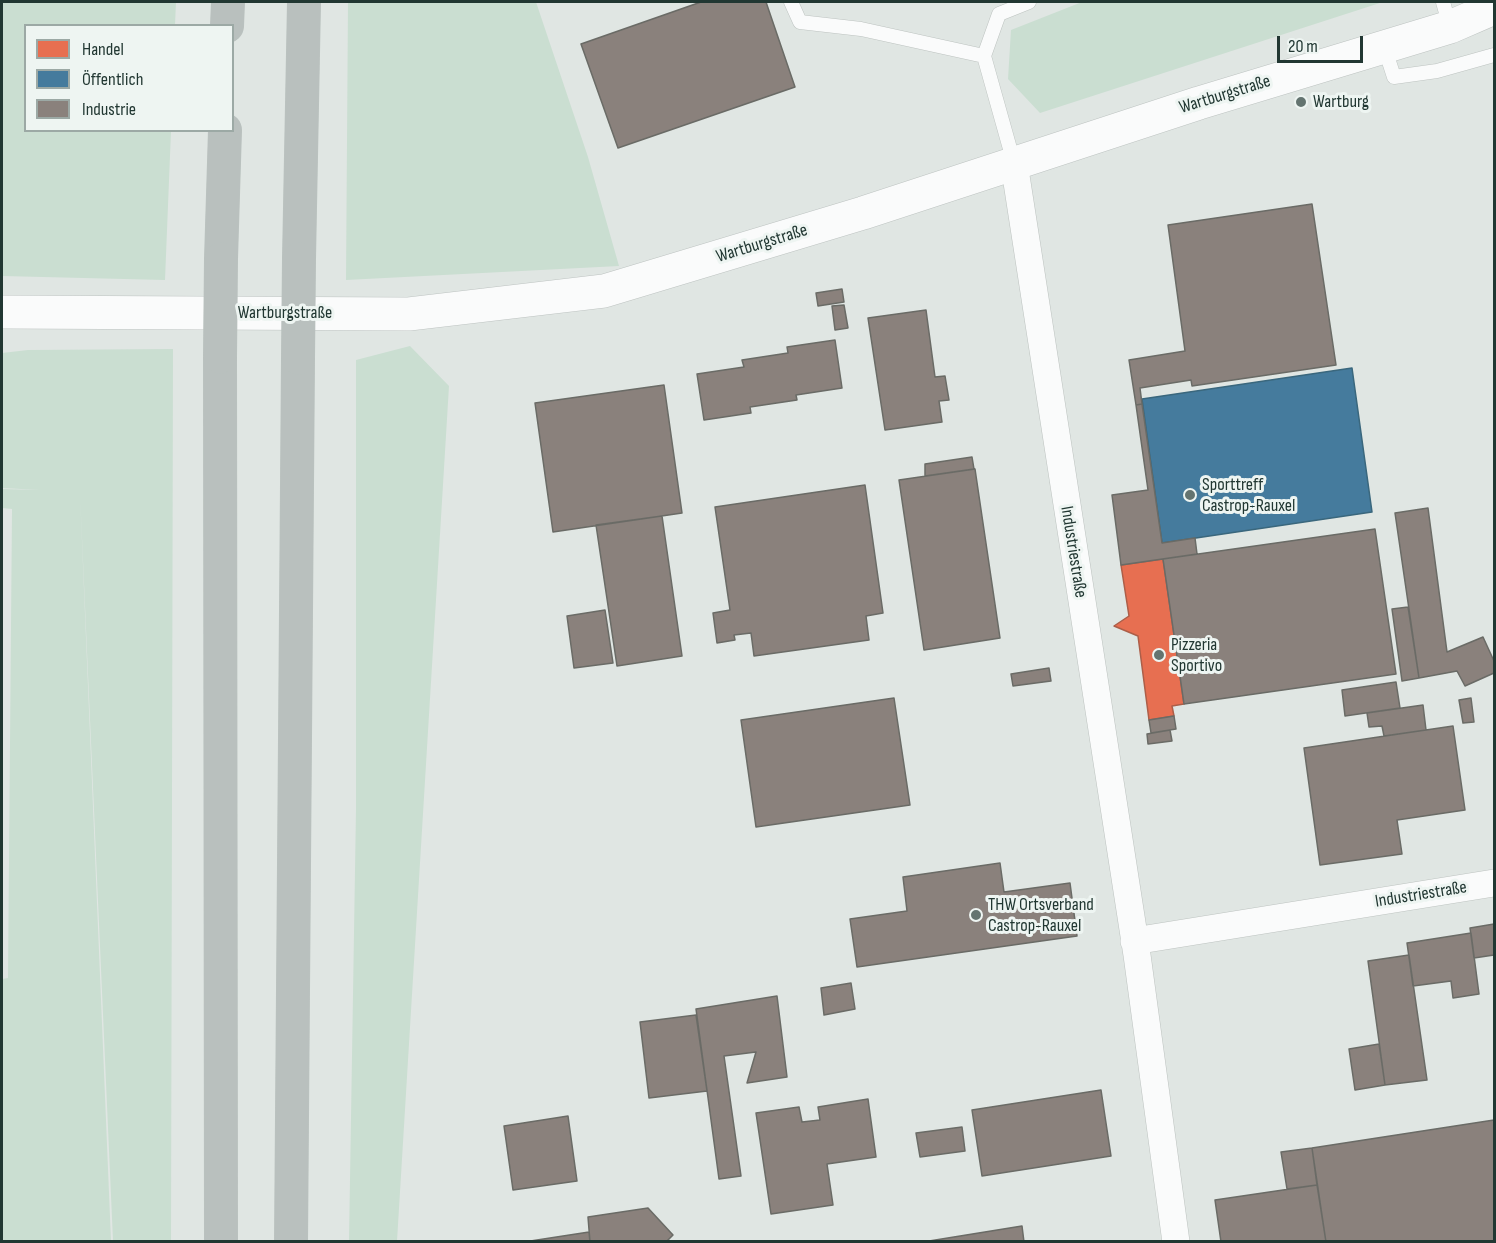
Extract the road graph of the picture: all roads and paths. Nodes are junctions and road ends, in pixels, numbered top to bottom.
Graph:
1 (228, 2) edge
2 (304, 2) edge
3 (791, 2) edge
4 (1029, 2) edge
5 (1494, 8) edge
6 (1446, 14) edge
7 (227, 24) edge
8 (1384, 45) junction
9 (1494, 54) edge
10 (984, 56) junction
11 (225, 132) edge
12 (1014, 164) junction
13 (2, 312) edge
14 (1494, 883) edge
15 (1134, 941) junction
16 (221, 1242) edge
17 (291, 1242) edge
18 (1176, 1242) edge

1 - 7 highway
2 - 17 highway, bridge
3 - 10 lane
4 - 10 lane
5 - 6 main road, Wartburgstraße
6 - 8 main road, Wartburgstraße
8 - 9 lane
8 - 12 main road, Wartburgstraße
10 - 12 lane
11 - 16 highway, bridge
12 - 13 main road, Wartburgstraße
12 - 15 street, Industriestraße
14 - 15 street, Industriestraße
15 - 18 street, Industriestraße

